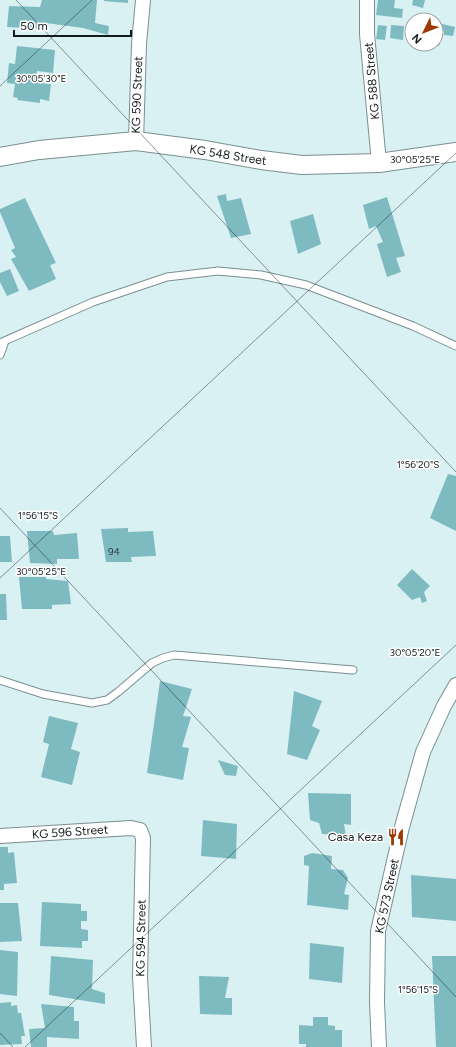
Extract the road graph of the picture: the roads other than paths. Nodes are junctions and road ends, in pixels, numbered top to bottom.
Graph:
1 (143, 0) edge
2 (367, 0) edge
3 (136, 141) junction
4 (456, 152) edge
5 (0, 157) edge
6 (379, 163) junction
7 (2, 342) edge
8 (456, 346) edge
9 (0, 355) edge
10 (353, 670) dead end
11 (0, 680) edge
12 (456, 684) edge
13 (140, 830) joint
14 (0, 836) edge
15 (144, 1047) edge
16 (379, 1047) edge

1 - 3 street, KG 590 Street
2 - 6 street, KG 588 Street
3 - 5 street, KG 548 Street
3 - 6 street, KG 548 Street
4 - 6 street, KG 548 Street
7 - 8 lane
7 - 9 lane
10 - 11 lane
12 - 16 street, KG 573 Street
13 - 14 street, KG 596 Street
13 - 15 street, KG 594 Street

